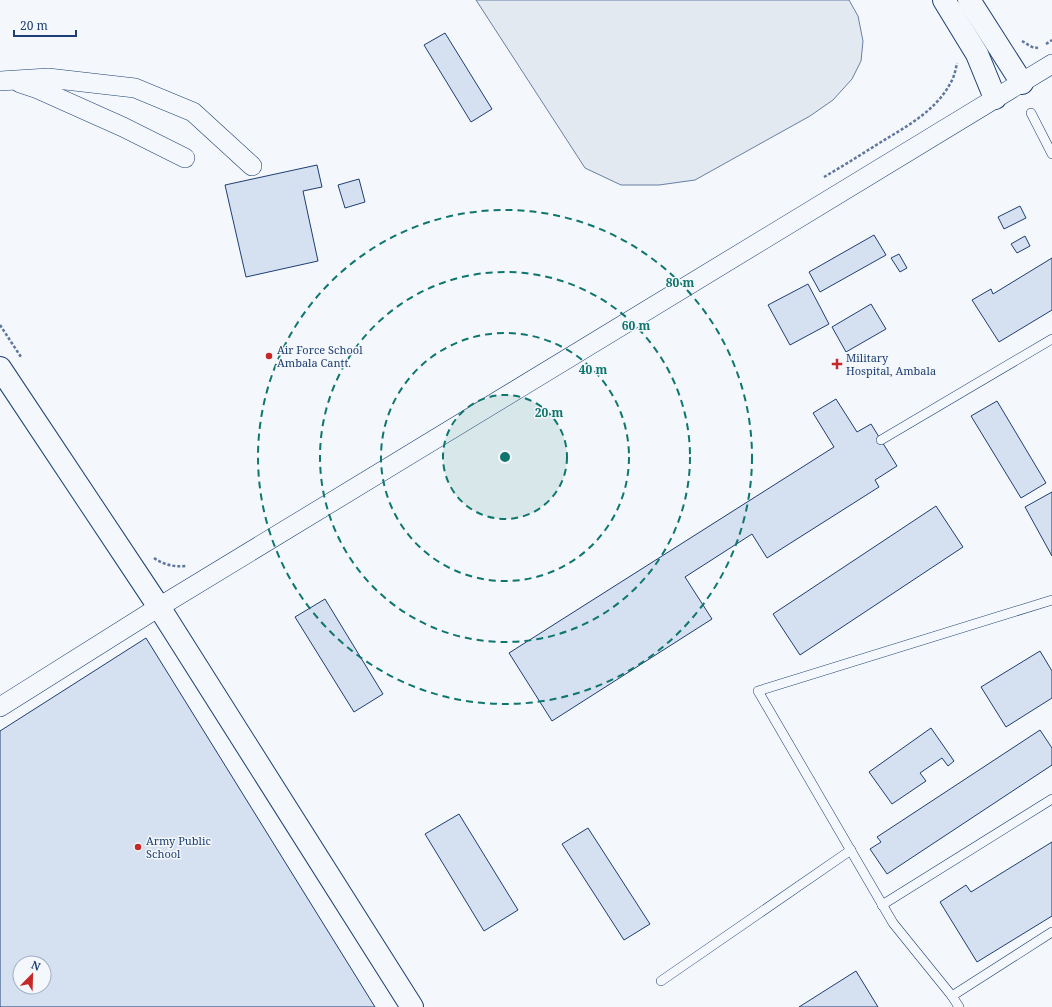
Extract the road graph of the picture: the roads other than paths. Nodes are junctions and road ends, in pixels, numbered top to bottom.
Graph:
1 (944, 0) edge
2 (969, 0) edge
3 (1052, 64) edge
4 (6, 81) edge
5 (1022, 83) junction
6 (995, 98) junction
7 (1031, 113) dead end
8 (1052, 154) edge
9 (185, 158) dead end
10 (252, 166) dead end
11 (1052, 339) edge
12 (0, 368) edge
13 (881, 440) dead end
14 (1052, 600) edge
15 (159, 607) junction
16 (0, 707) edge
17 (1052, 799) edge
18 (851, 850) junction
19 (882, 905) junction
20 (1052, 932) edge
21 (662, 981) dead end
22 (952, 996) junction
23 (412, 1007) edge
24 (959, 1007) edge

1 - 6 street
2 - 5 street
3 - 5 street
4 - 9 street
4 - 10 street
5 - 6 street
6 - 15 street
7 - 8 lane
11 - 13 lane
12 - 15 street
14 - 18 lane
15 - 16 street
15 - 23 street
17 - 19 lane
18 - 19 lane
18 - 21 lane
19 - 22 lane
20 - 22 lane
22 - 24 lane

